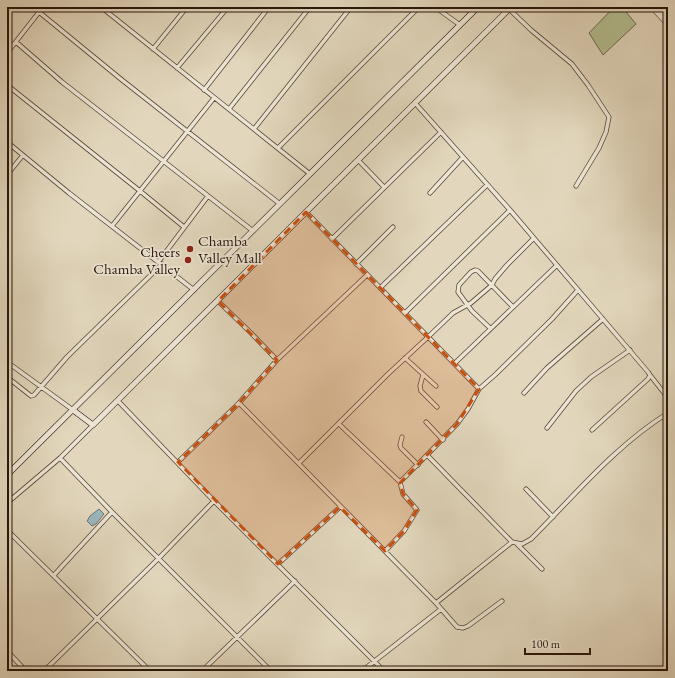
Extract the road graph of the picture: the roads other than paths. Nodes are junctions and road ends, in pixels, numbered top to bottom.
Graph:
1 (43, 7) edge
2 (101, 7) edge
3 (186, 7) edge
4 (228, 7) edge
5 (269, 7) edge
6 (310, 7) edge
7 (351, 7) edge
8 (419, 7) edge
9 (435, 7) edge
10 (478, 7) edge
11 (652, 7) edge
12 (658, 7) edge
13 (510, 8) edge
14 (39, 12) junction
15 (668, 18) edge
16 (668, 24) edge
17 (460, 25) junction
18 (16, 42) junction
19 (153, 49) junction
20 (7, 53) edge
21 (177, 68) junction
22 (7, 85) edge
23 (204, 90) junction
24 (214, 98) junction
25 (415, 103) junction
26 (229, 109) junction
27 (254, 129) junction
28 (188, 131) junction
29 (441, 132) junction
30 (7, 142) edge
31 (278, 148) junction
32 (23, 155) junction
33 (463, 157) junction
34 (164, 160) junction
35 (358, 160) junction
36 (310, 174) junction
37 (7, 175) edge
38 (487, 185) junction
39 (576, 186) dead end
40 (384, 187) junction
41 (140, 190) junction
42 (430, 193) dead end
43 (208, 196) junction
44 (280, 204) junction
45 (510, 210) junction
46 (306, 212) junction
47 (112, 226) junction
48 (184, 227) junction
49 (393, 227) dead end
50 (253, 231) junction
51 (332, 239) junction
52 (533, 239) junction
53 (159, 261) junction
54 (162, 264) junction
55 (356, 264) junction
56 (556, 266) junction
57 (367, 275) junction
58 (492, 285) junction
59 (380, 288) junction
60 (194, 290) junction
61 (578, 290) junction
62 (218, 301) junction
63 (467, 306) junction
64 (513, 307) junction
65 (405, 313) junction
66 (603, 319) junction
67 (490, 328) junction
68 (428, 337) junction
69 (630, 350) junction
70 (405, 358) junction
71 (277, 360) junction
72 (7, 362) edge
73 (455, 363) junction
74 (423, 375) junction
75 (650, 376) junction
76 (7, 377) edge
77 (436, 386) dead end
78 (41, 387) junction
79 (479, 388) junction
80 (524, 393) dead end
81 (668, 398) edge
82 (118, 400) junction
83 (239, 403) junction
84 (437, 407) dead end
85 (72, 410) junction
86 (668, 413) edge
87 (426, 422) dead end
88 (339, 424) junction
89 (93, 425) junction
90 (546, 428) dead end
91 (592, 430) dead end
92 (402, 437) dead end
93 (443, 440) junction
94 (427, 455) junction
95 (60, 458) junction
96 (178, 462) junction
97 (299, 463) junction
98 (418, 465) junction
99 (7, 475) edge
100 (400, 482) junction
101 (526, 489) dead end
102 (214, 501) junction
103 (7, 503) edge
104 (340, 507) junction
105 (112, 512) junction
106 (553, 517) junction
107 (7, 530) edge
108 (514, 542) junction
109 (385, 551) junction
110 (159, 558) junction
111 (278, 564) junction
112 (542, 569) dead end
113 (54, 575) junction
114 (294, 581) junction
115 (502, 601) dead end
116 (436, 603) junction
117 (441, 609) junction
118 (97, 618) junction
119 (236, 637) junction
120 (7, 651) edge
121 (374, 660) junction
122 (26, 671) edge
123 (44, 671) edge
124 (150, 671) edge
125 (202, 671) edge
126 (271, 671) edge
127 (362, 671) edge
128 (384, 671) edge

1 - 14 street
2 - 19 street
3 - 19 street
4 - 21 street
5 - 23 street
6 - 26 street
7 - 27 street
8 - 31 street
9 - 17 street
10 - 17 main road
11 - 16 main road
12 - 15 main road
13 - 25 main road
13 - 39 street
14 - 18 street
14 - 28 street
17 - 36 main road
18 - 20 street
18 - 34 street
19 - 21 street
21 - 23 street
22 - 41 street
23 - 24 street
24 - 26 street
24 - 28 street
25 - 29 street
25 - 35 main road
26 - 27 street
27 - 31 street
28 - 34 street
28 - 44 street
29 - 33 street
29 - 40 street
30 - 32 street
31 - 36 street
32 - 37 street
32 - 47 street
33 - 38 street
33 - 42 street
34 - 41 street
34 - 43 street
35 - 40 street
35 - 46 main road
36 - 44 main road
38 - 45 street
38 - 59 street
40 - 51 street
41 - 47 street
41 - 48 street
43 - 48 street
43 - 50 street
44 - 50 main road
45 - 52 street
45 - 65 street
46 - 51 street
46 - 62 main road
47 - 53 street
48 - 53 street
49 - 55 street
50 - 60 main road
51 - 55 street
52 - 56 street
52 - 58 street
53 - 54 street
54 - 60 street
54 - 78 street
55 - 57 street
56 - 61 street
56 - 64 street
57 - 59 street
57 - 71 street
58 - 63 street
58 - 63 street
58 - 64 street
59 - 65 street
60 - 85 main road
61 - 66 street
61 - 79 street
62 - 71 street
62 - 82 main road
63 - 67 street
63 - 68 street
64 - 67 street
65 - 68 street
66 - 69 street
66 - 80 street
67 - 73 street
68 - 70 street
68 - 73 street
69 - 75 street
69 - 90 street
70 - 74 street
70 - 88 street
71 - 83 street
72 - 78 street
73 - 79 street
74 - 77 street
74 - 84 street
75 - 81 street
75 - 91 street
76 - 78 street
78 - 85 street
79 - 93 street
82 - 89 main road
82 - 96 street
83 - 96 street
83 - 97 street
85 - 89 main road
85 - 99 main road
86 - 106 street
87 - 93 street
88 - 97 street
88 - 100 street
89 - 95 street
92 - 98 street
93 - 94 street
94 - 98 street
94 - 108 street
95 - 103 street
95 - 105 street
96 - 102 street
97 - 104 street
98 - 100 street
100 - 109 street
101 - 106 street
102 - 110 street
102 - 111 street
104 - 109 street
104 - 111 street
105 - 110 street
105 - 113 street
106 - 108 street
107 - 113 street
108 - 112 street
108 - 116 street
109 - 116 street
110 - 118 street
110 - 119 street
111 - 114 street
113 - 118 street
114 - 119 street
114 - 121 street
115 - 117 street
116 - 117 street
117 - 121 street
118 - 123 street
118 - 124 street
119 - 125 street
119 - 126 street
120 - 122 street
121 - 127 street
121 - 128 street

